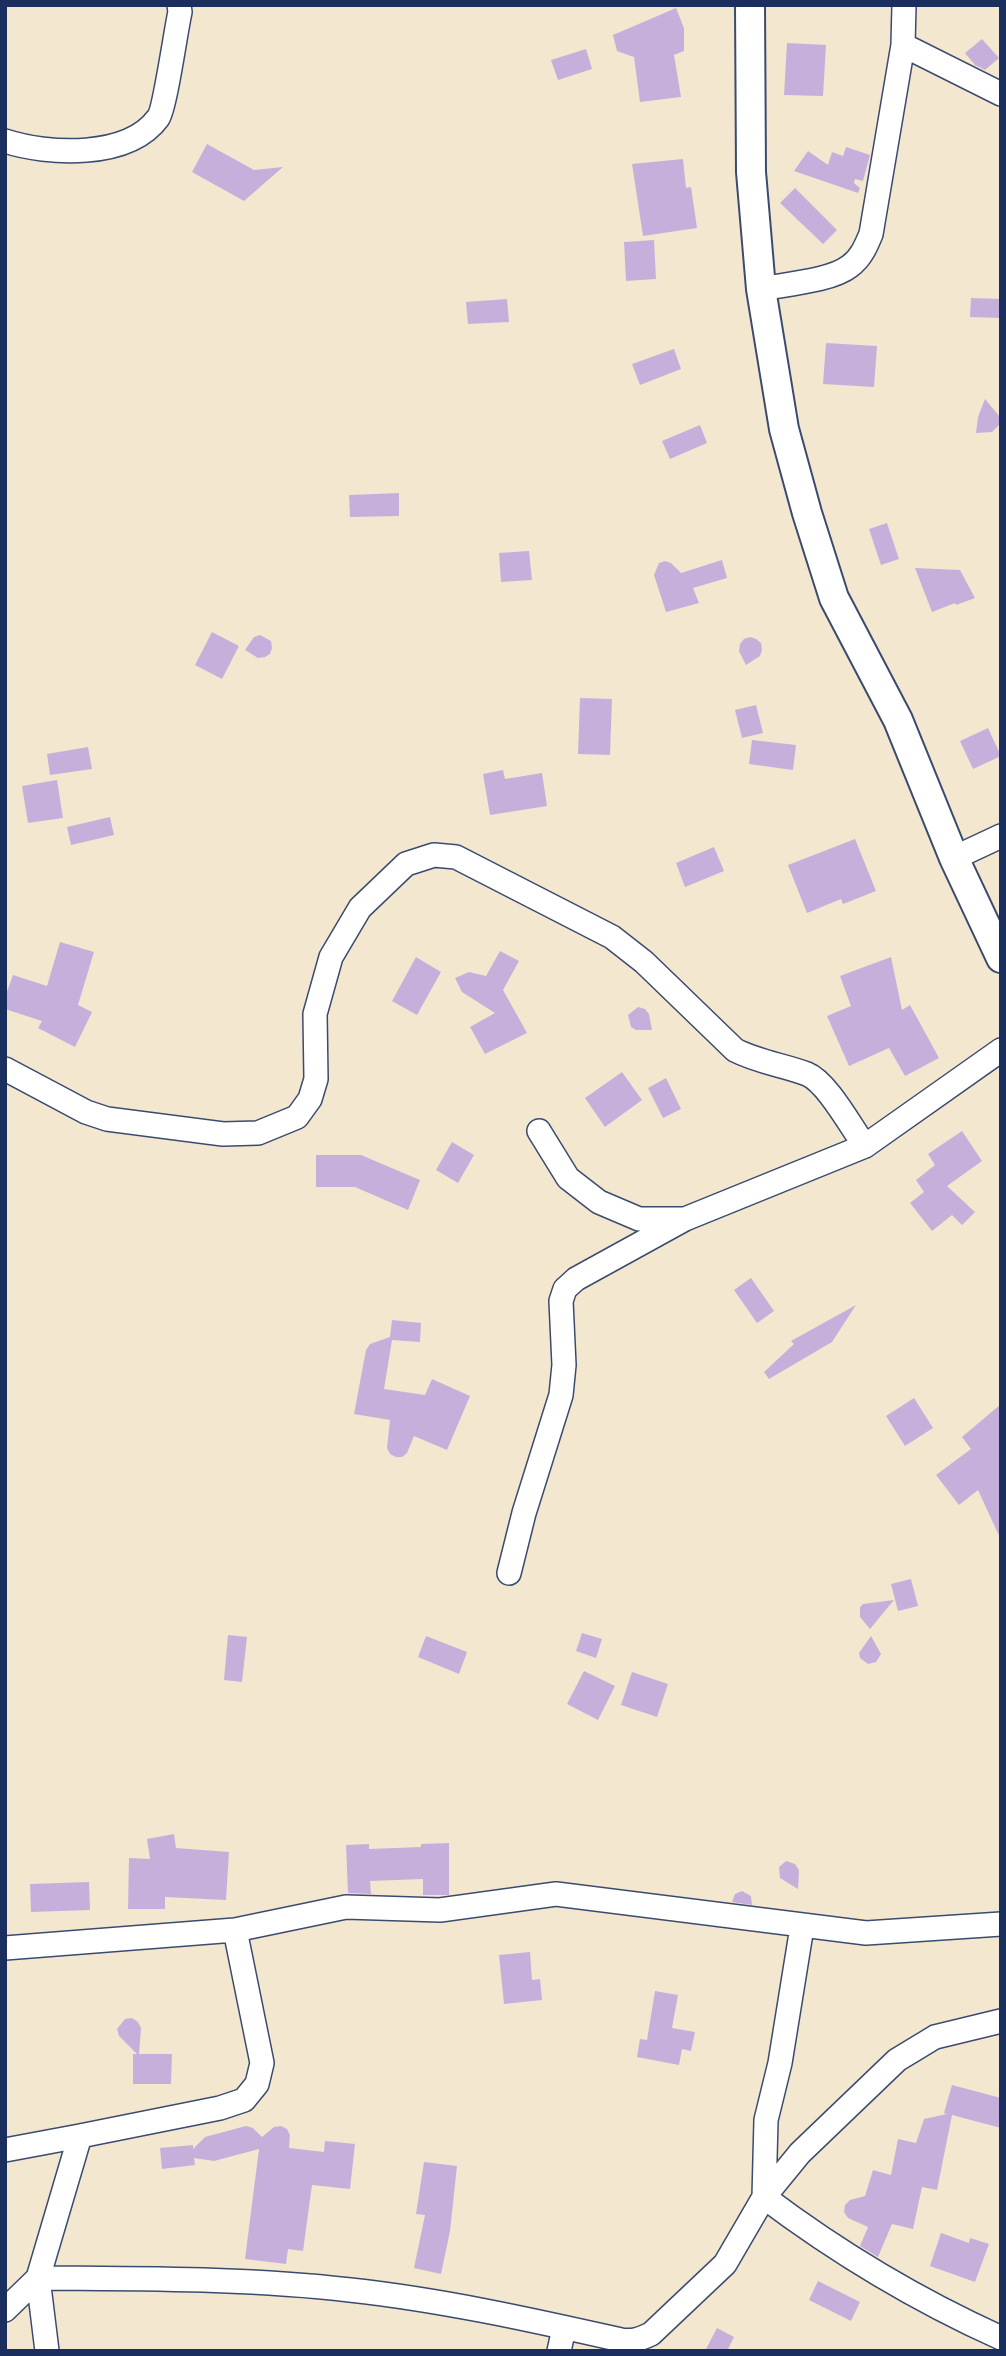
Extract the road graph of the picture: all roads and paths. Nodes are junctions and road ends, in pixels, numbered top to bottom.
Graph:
1 (179, 5) edge
2 (750, 5) edge
3 (904, 5) edge
4 (903, 45) junction
5 (1001, 94) edge
6 (5, 141) edge
7 (761, 289) junction
8 (1001, 836) edge
9 (954, 858) junction
10 (1001, 958) edge
11 (1001, 1049) edge
12 (5, 1069) edge
13 (539, 1131) dead end
14 (864, 1146) junction
15 (685, 1219) junction
16 (509, 1573) dead end
17 (1001, 1924) edge
18 (802, 1927) junction
19 (235, 1930) junction
20 (5, 1948) edge
21 (1001, 2021) edge
22 (80, 2136) junction
23 (5, 2150) edge
24 (764, 2197) junction
25 (38, 2278) junction
26 (5, 2310) edge
27 (564, 2328) junction
28 (1001, 2338) edge
29 (47, 2351) edge
30 (559, 2351) edge

1 - 6 street
2 - 7 street
3 - 4 street
4 - 5 street
4 - 7 street
7 - 9 street
8 - 9 street
9 - 10 street
11 - 14 street
12 - 14 street
13 - 15 street
14 - 15 street
15 - 16 street
17 - 18 street
18 - 19 street
18 - 24 street
19 - 20 street
19 - 22 street
21 - 24 street
22 - 23 street
22 - 25 street
24 - 27 street
24 - 28 street
25 - 26 street
25 - 27 street
25 - 29 street
27 - 30 street

